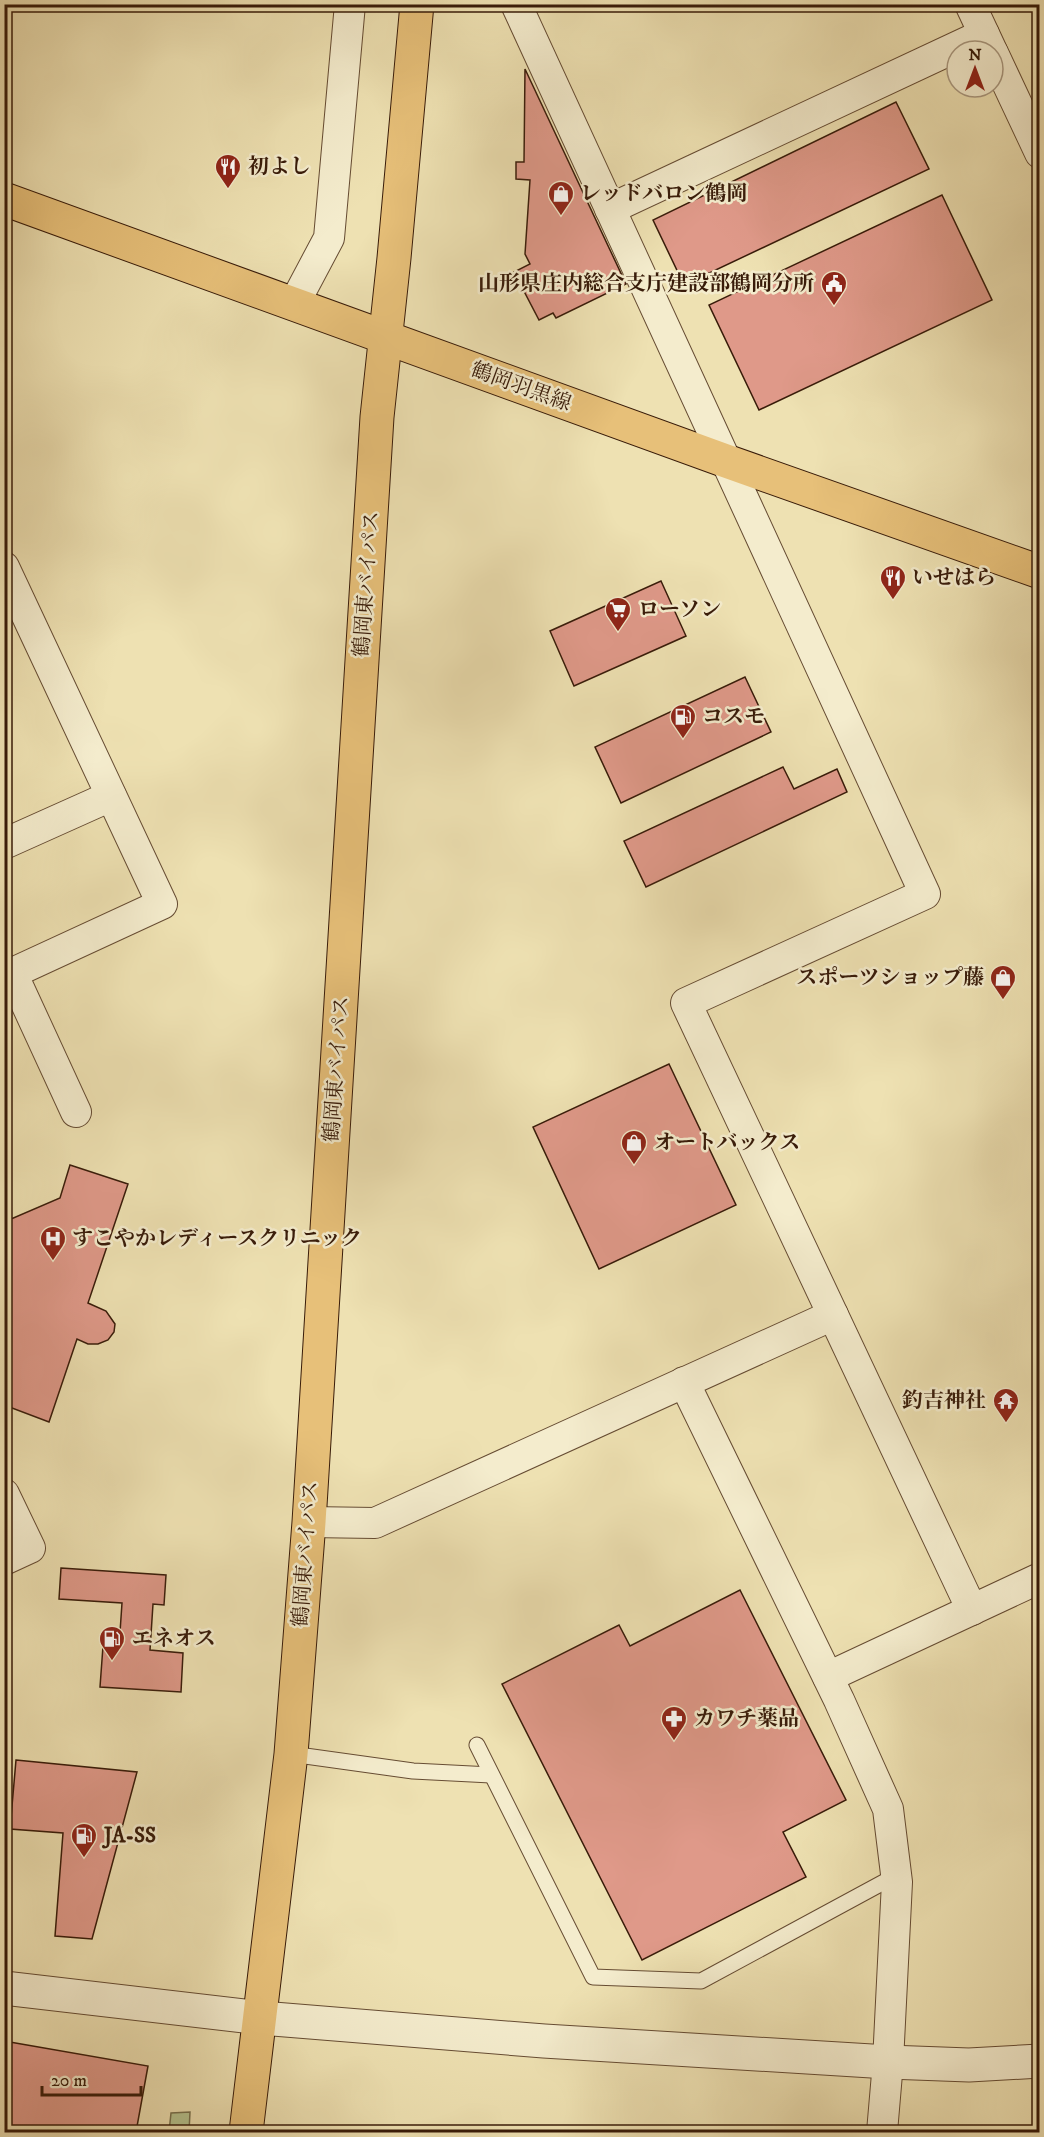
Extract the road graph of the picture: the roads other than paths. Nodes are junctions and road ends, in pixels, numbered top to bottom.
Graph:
1 (350, 4) edge
2 (417, 4) edge
3 (516, 4) edge
4 (970, 4) edge
5 (987, 39) edge
6 (945, 65) edge
7 (1005, 78) edge
8 (1040, 153) edge
9 (10, 205) edge
10 (610, 209) junction
11 (294, 304) junction
12 (386, 338) junction
13 (726, 461) junction
14 (4, 567) edge
15 (1040, 572) edge
16 (111, 796) junction
17 (4, 844) edge
18 (8, 975) edge
19 (76, 1112) dead end
20 (833, 1315) junction
21 (684, 1382) junction
22 (4, 1494) edge
23 (309, 1521) junction
24 (4, 1560) edge
25 (1040, 1578) edge
26 (972, 1610) junction
27 (828, 1677) junction
28 (477, 1745) dead end
29 (291, 1754) junction
30 (491, 1775) junction
31 (897, 1882) junction
32 (4, 1988) edge
33 (261, 2018) junction
34 (1040, 2061) edge
35 (888, 2062) junction
36 (246, 2133) edge
37 (882, 2133) edge

1 - 11 street
2 - 12 main road, 鶴岡東バイパス
3 - 10 street
4 - 5 street
6 - 10 street
7 - 8 street
9 - 11 main road, 鶴岡羽黒線
10 - 13 street
11 - 12 main road, 鶴岡羽黒線
12 - 13 main road, 鶴岡羽黒線
12 - 23 main road, 鶴岡東バイパス
13 - 15 main road, 鶴岡羽黒線
13 - 20 street
14 - 16 street
16 - 17 street
16 - 18 street
18 - 19 street
20 - 21 street
20 - 26 street
21 - 23 street
21 - 27 street
22 - 24 street
23 - 29 main road, 鶴岡東バイパス
25 - 26 street
26 - 27 street
27 - 31 street
28 - 30 lane
29 - 30 lane
29 - 33 main road, 鶴岡東バイパス
30 - 31 lane
31 - 35 street
32 - 33 street
33 - 35 street
33 - 36 main road, 鶴岡東バイパス
34 - 35 street
35 - 37 street

